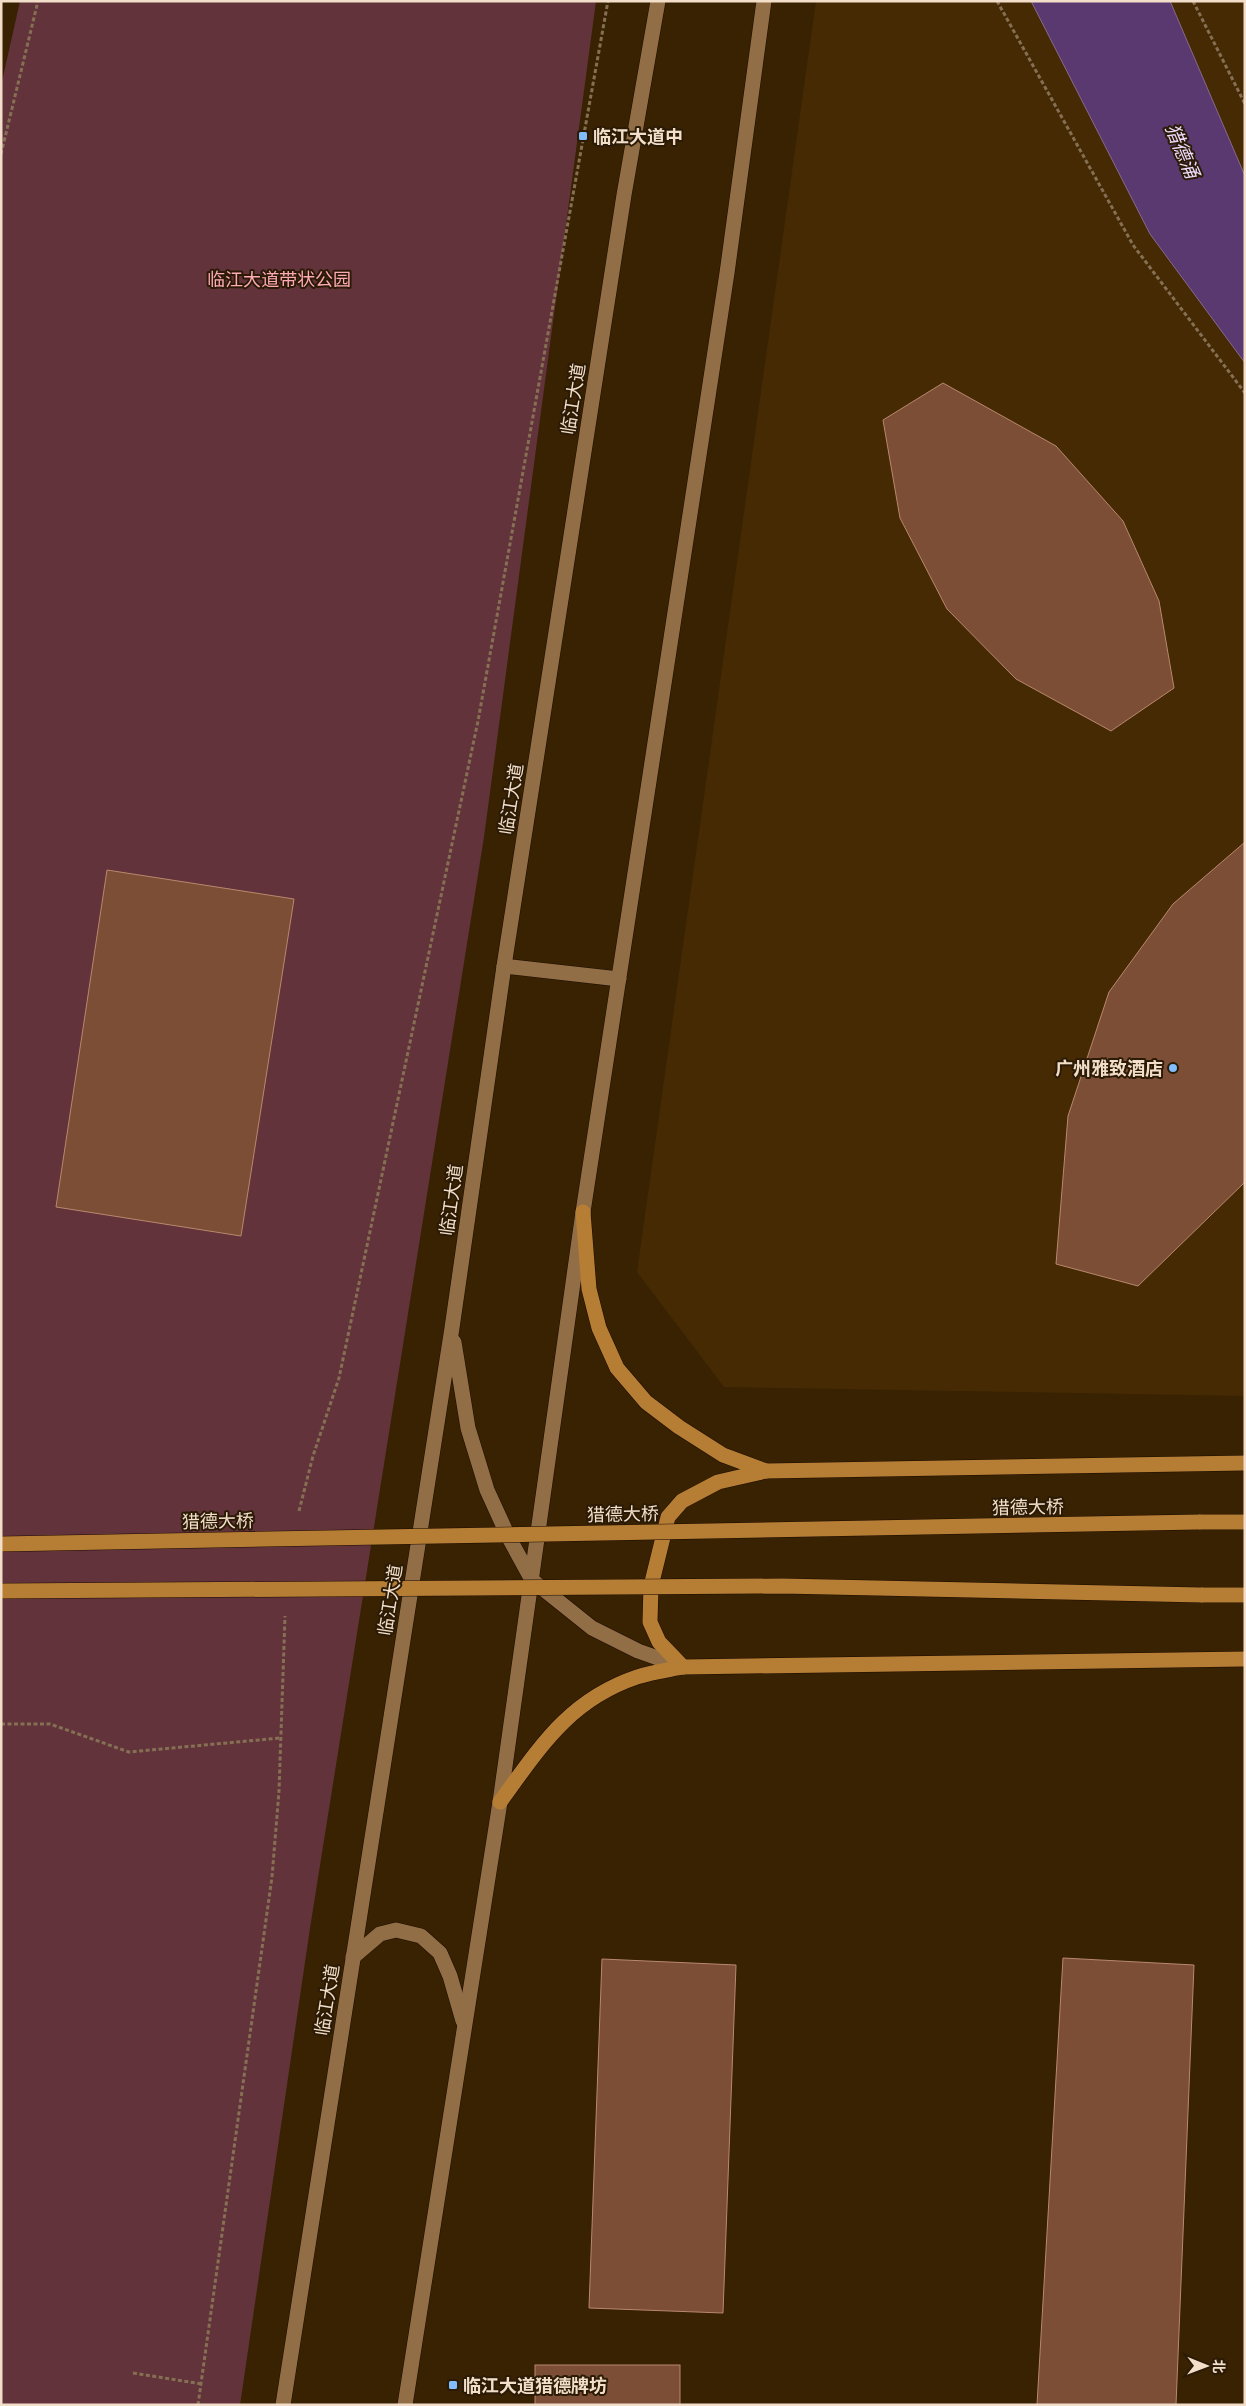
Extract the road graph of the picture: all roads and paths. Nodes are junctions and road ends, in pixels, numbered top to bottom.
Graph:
1 (38, 1) edge
2 (608, 1) edge
3 (658, 1) edge
4 (764, 1) edge
5 (998, 1) edge
6 (1193, 1) edge
7 (1245, 104) edge
8 (1, 154) edge
9 (1245, 394) edge
10 (504, 966) junction
11 (619, 979) junction
12 (584, 1212) junction
13 (452, 1328) junction
14 (1245, 1463) edge
15 (766, 1471) junction
16 (297, 1517) dead end
17 (1245, 1522) edge
18 (1, 1544) edge
19 (532, 1580) junction
20 (1, 1591) edge
21 (1245, 1595) edge
22 (285, 1609) dead end
23 (1245, 1659) edge
24 (683, 1667) junction
25 (1, 1724) edge
26 (280, 1738) junction
27 (500, 1802) junction
28 (353, 1957) junction
29 (464, 2024) junction
30 (133, 2373) dead end
31 (202, 2384) junction
32 (198, 2405) edge
33 (283, 2405) edge
34 (405, 2405) edge

1 - 8 path
2 - 16 path
3 - 10 main road, 临江大道
4 - 11 main road
5 - 9 path
6 - 7 path
10 - 11 main road
10 - 13 main road, 临江大道
11 - 12 main road
12 - 15 highway
12 - 19 main road
13 - 19 main road
13 - 28 main road, 临江大道
14 - 15 highway
15 - 24 highway
17 - 18 highway, 猎德大桥, bridge
19 - 24 main road
19 - 27 main road
20 - 21 highway, bridge
22 - 26 path
23 - 24 highway
24 - 27 highway
25 - 26 path
26 - 31 path
27 - 29 main road
28 - 29 main road
28 - 33 main road, 临江大道
29 - 34 main road
30 - 31 path
31 - 32 path

